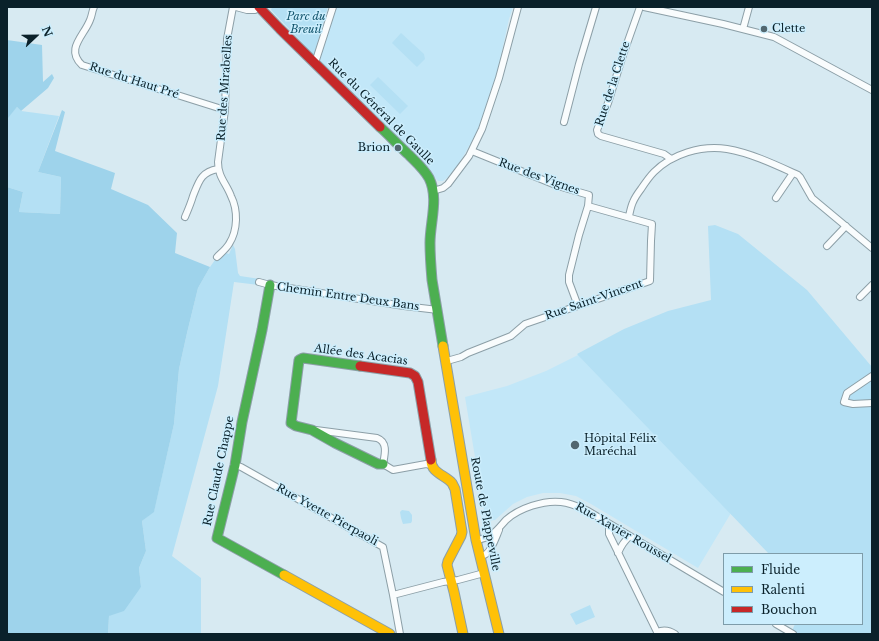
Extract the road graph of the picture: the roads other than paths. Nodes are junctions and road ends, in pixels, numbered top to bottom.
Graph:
1 (94, 7) edge
2 (233, 7) edge
3 (236, 7) edge
4 (259, 7) edge
5 (333, 7) edge
6 (518, 7) edge
7 (596, 7) edge
8 (640, 7) edge
9 (644, 7) edge
10 (749, 7) edge
11 (743, 29) junction
12 (315, 63) junction
13 (872, 90) edge
14 (225, 110) junction
15 (564, 122) dead end
16 (472, 151) junction
17 (671, 159) junction
18 (218, 169) junction
19 (793, 173) junction
20 (433, 191) junction
21 (776, 198) dead end
22 (588, 206) junction
23 (629, 216) junction
24 (185, 217) dead end
25 (846, 226) junction
26 (827, 246) dead end
27 (872, 248) edge
28 (217, 257) dead end
29 (259, 282) dead end
30 (270, 285) junction
31 (872, 285) edge
32 (860, 297) dead end
33 (578, 306) junction
34 (438, 310) junction
35 (447, 361) junction
36 (872, 376) edge
37 (452, 398) joint
38 (872, 403) edge
39 (312, 430) junction
40 (383, 464) junction
41 (235, 465) junction
42 (431, 465) junction
43 (609, 524) junction
44 (500, 529) junction
45 (630, 536) junction
46 (476, 540) junction
47 (618, 553) junction
48 (480, 557) junction
49 (484, 573) junction
50 (451, 581) junction
51 (723, 591) edge
52 (393, 596) junction
53 (778, 625) edge
54 (657, 633) edge
55 (390, 634) edge
56 (400, 634) edge
57 (463, 634) edge
58 (498, 634) edge
59 (675, 634) edge
60 (793, 634) edge

1 - 14 street, Rue du Haut Pré
2 - 14 street, Rue des Mirabelles
3 - 4 street
4 - 12 street, Rue du Général de Gaulle
5 - 12 street
6 - 16 street
7 - 15 street
8 - 17 street, Rue de la Clette
9 - 11 street
10 - 11 street
11 - 13 street
12 - 20 street, Rue du Général de Gaulle
14 - 18 street, Rue des Mirabelles
16 - 20 street
16 - 22 street, Rue des Vignes
17 - 19 street
17 - 23 street
18 - 24 street
18 - 28 street, Rue des Mirabelles
19 - 21 street
19 - 25 street
20 - 34 street, Rue du Général de Gaulle
22 - 23 street, Rue Saint-Vincent
22 - 33 street, Rue des Vignes
23 - 33 street, Rue Saint-Vincent
25 - 26 street
25 - 27 street
29 - 30 street, Chemin Entre Deux Bans
30 - 34 street, Chemin Entre Deux Bans
30 - 41 street, Rue Claude Chappe
31 - 32 street
33 - 35 street, Rue Saint-Vincent
34 - 35 street, Rue du Général de Gaulle
35 - 37 street, Rue du Général de Gaulle
36 - 38 street
37 - 46 street, Route de Plappeville
39 - 40 street, Allée des Acacias
39 - 40 street, Allée des Acacias
39 - 42 street, Allée des Acacias
40 - 42 street, Allée des Acacias
41 - 52 street, Rue Yvette Pierpaoli
41 - 55 street, Rue Claude Chappe
42 - 50 street
43 - 44 street, Rue Xavier Roussel
43 - 45 street, Rue Xavier Roussel
43 - 47 street
44 - 46 street, Rue Xavier Roussel
44 - 48 street, Rue Xavier Roussel
45 - 47 street
45 - 51 street, Rue Xavier Roussel
46 - 48 street, Route de Plappeville
47 - 54 street
48 - 49 street, Route de Plappeville
49 - 50 street
49 - 58 street, Route de Plappeville
50 - 52 street
50 - 57 street
52 - 56 street, Rue Yvette Pierpaoli
53 - 60 street
54 - 59 street

